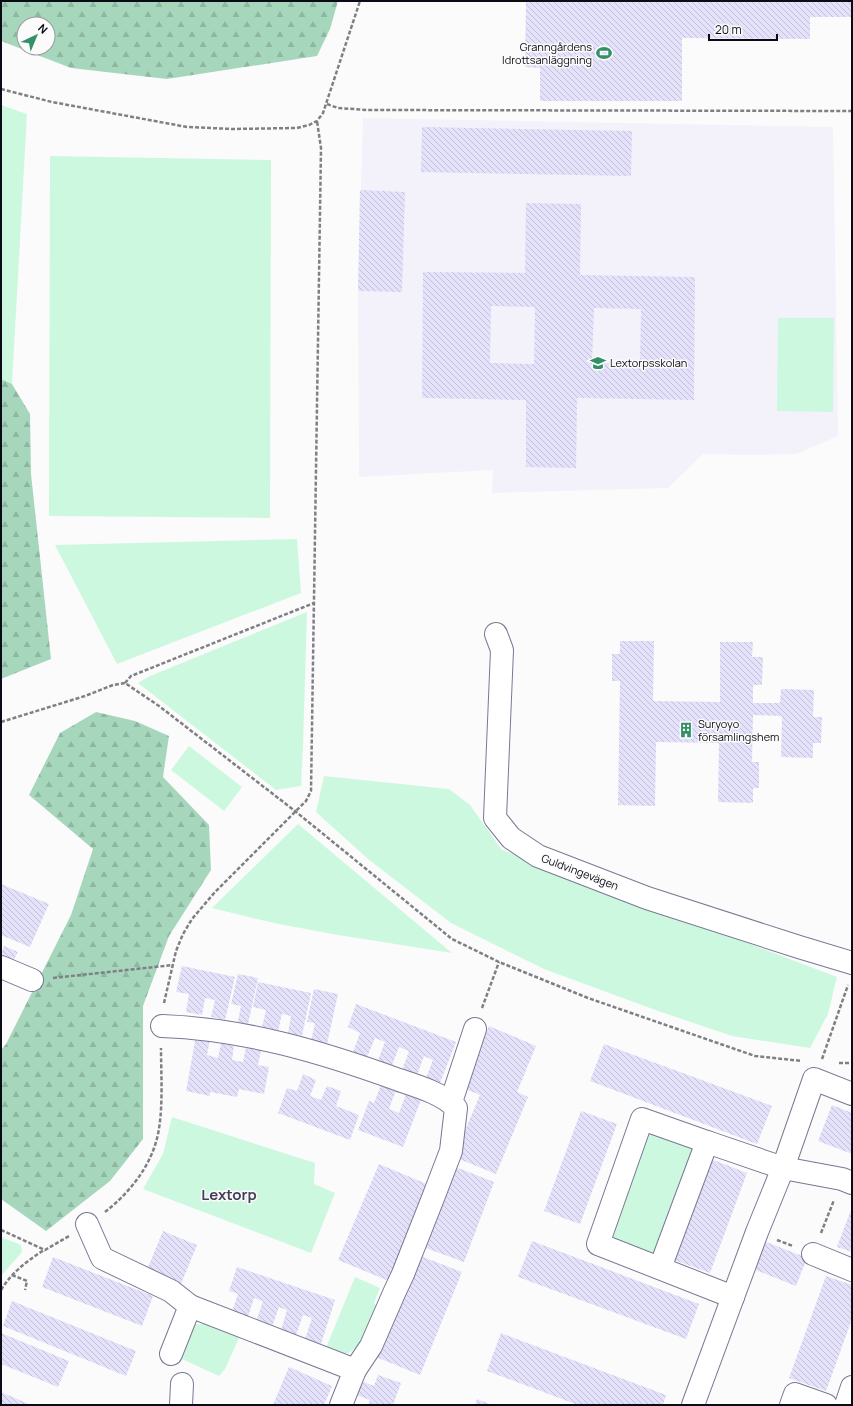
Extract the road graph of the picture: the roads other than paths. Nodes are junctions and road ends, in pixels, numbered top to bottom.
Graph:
1 (496, 634) dead end
2 (1, 967) edge
3 (850, 973) edge
4 (32, 980) road end
5 (162, 1026) road end
6 (475, 1029) road end
7 (852, 1094) edge
8 (451, 1102) junction
9 (706, 1142) junction
10 (783, 1168) junction
11 (847, 1181) edge
12 (87, 1224) road end
13 (813, 1254) road end
14 (660, 1268) junction
15 (852, 1270) edge
16 (733, 1297) junction
17 (190, 1306) junction
18 (171, 1354) dead end
19 (355, 1370) junction
20 (182, 1384) dead end
21 (852, 1387) edge
22 (181, 1405) edge
23 (341, 1405) edge
24 (693, 1405) edge
25 (791, 1405) edge
26 (826, 1405) edge
27 (846, 1405) edge

1 - 3 street, Guldvingevägen
2 - 4 street
5 - 8 street
6 - 8 street
7 - 10 street
8 - 19 street
9 - 10 street
9 - 14 street
9 - 14 street
10 - 11 street
10 - 16 street
12 - 17 street
13 - 15 street
14 - 16 street
16 - 24 street
17 - 18 street
17 - 19 street
19 - 23 street
20 - 22 street
21 - 27 street
25 - 26 street

